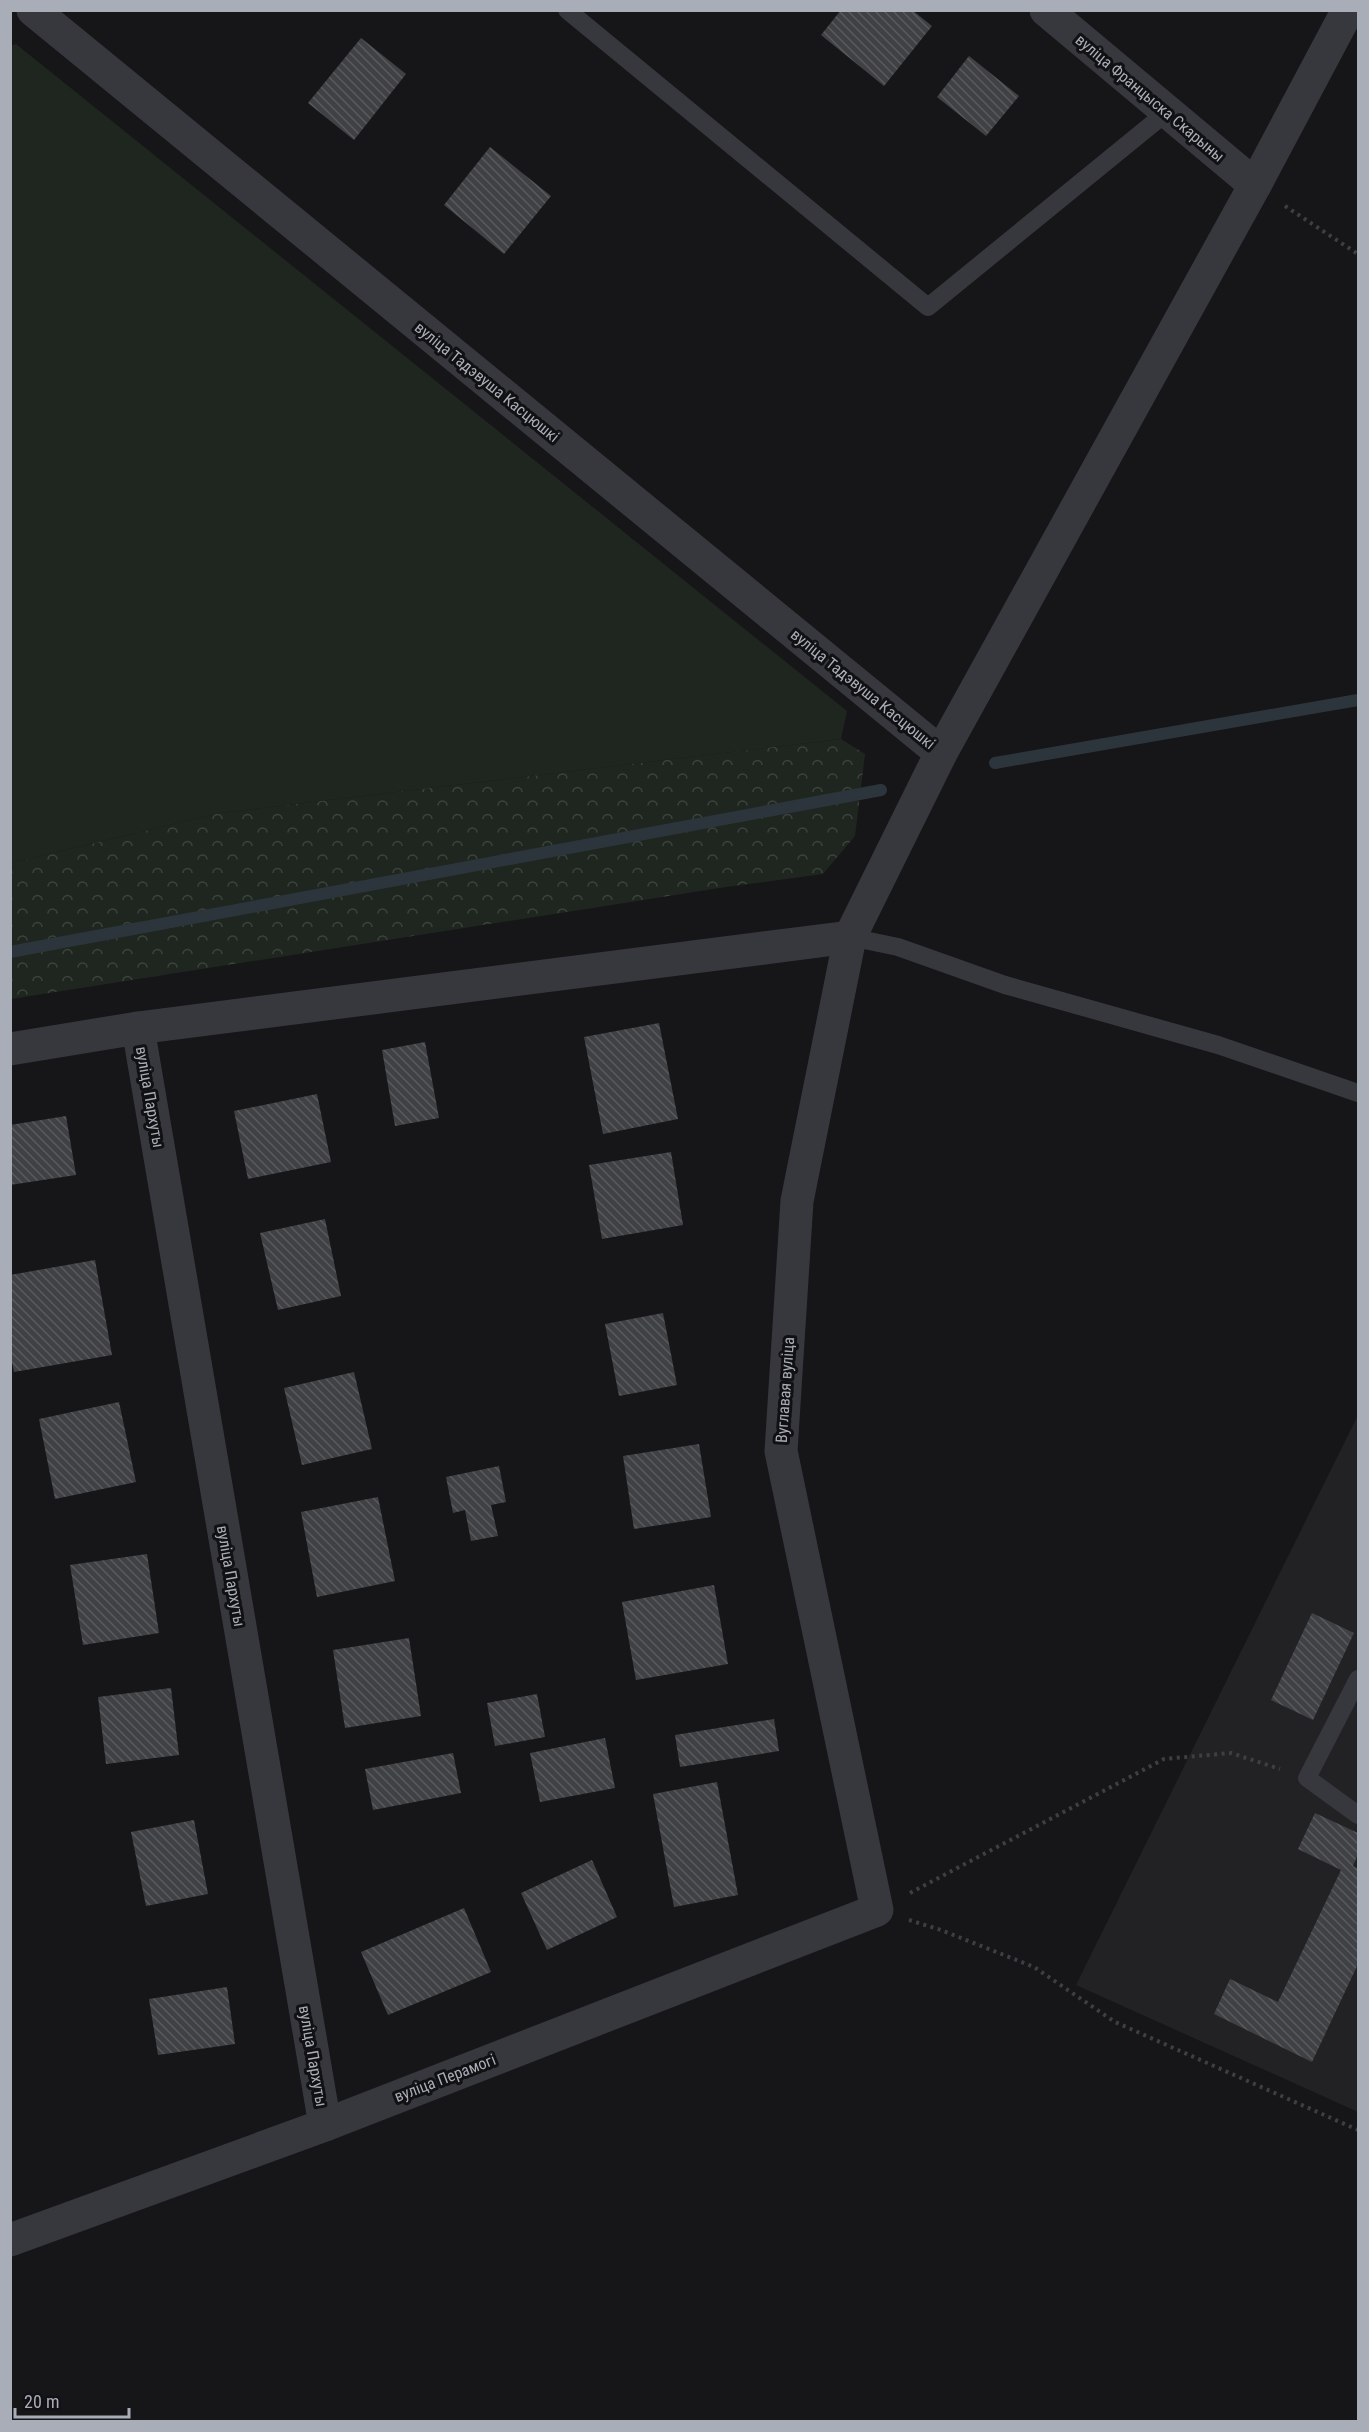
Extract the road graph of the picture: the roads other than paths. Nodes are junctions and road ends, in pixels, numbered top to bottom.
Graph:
1 (33, 10) edge
2 (567, 10) edge
3 (1046, 10) edge
4 (1348, 10) edge
5 (1167, 112) junction
6 (1255, 185) junction
7 (941, 753) junction
8 (850, 937) junction
9 (138, 1028) junction
10 (10, 1049) edge
11 (1359, 1093) edge
12 (1359, 1679) edge
13 (1359, 1815) edge
14 (877, 1910) joint
15 (325, 2125) junction
16 (10, 2240) edge

1 - 7 street, вуліца Тадэвуша Касцюшкі
2 - 5 lane
3 - 5 street, вуліца Францыска Скарыны
4 - 6 street, Вуглавая вуліца
5 - 6 street, вуліца Францыска Скарыны
6 - 7 street, Вуглавая вуліца
7 - 8 street, Вуглавая вуліца
8 - 9 street
8 - 11 lane
8 - 14 street, Вуглавая вуліца
9 - 10 street
9 - 15 street, вуліца Пархуты
12 - 13 lane
14 - 15 street, вуліца Перамогі
15 - 16 street, вуліца Перамогі

